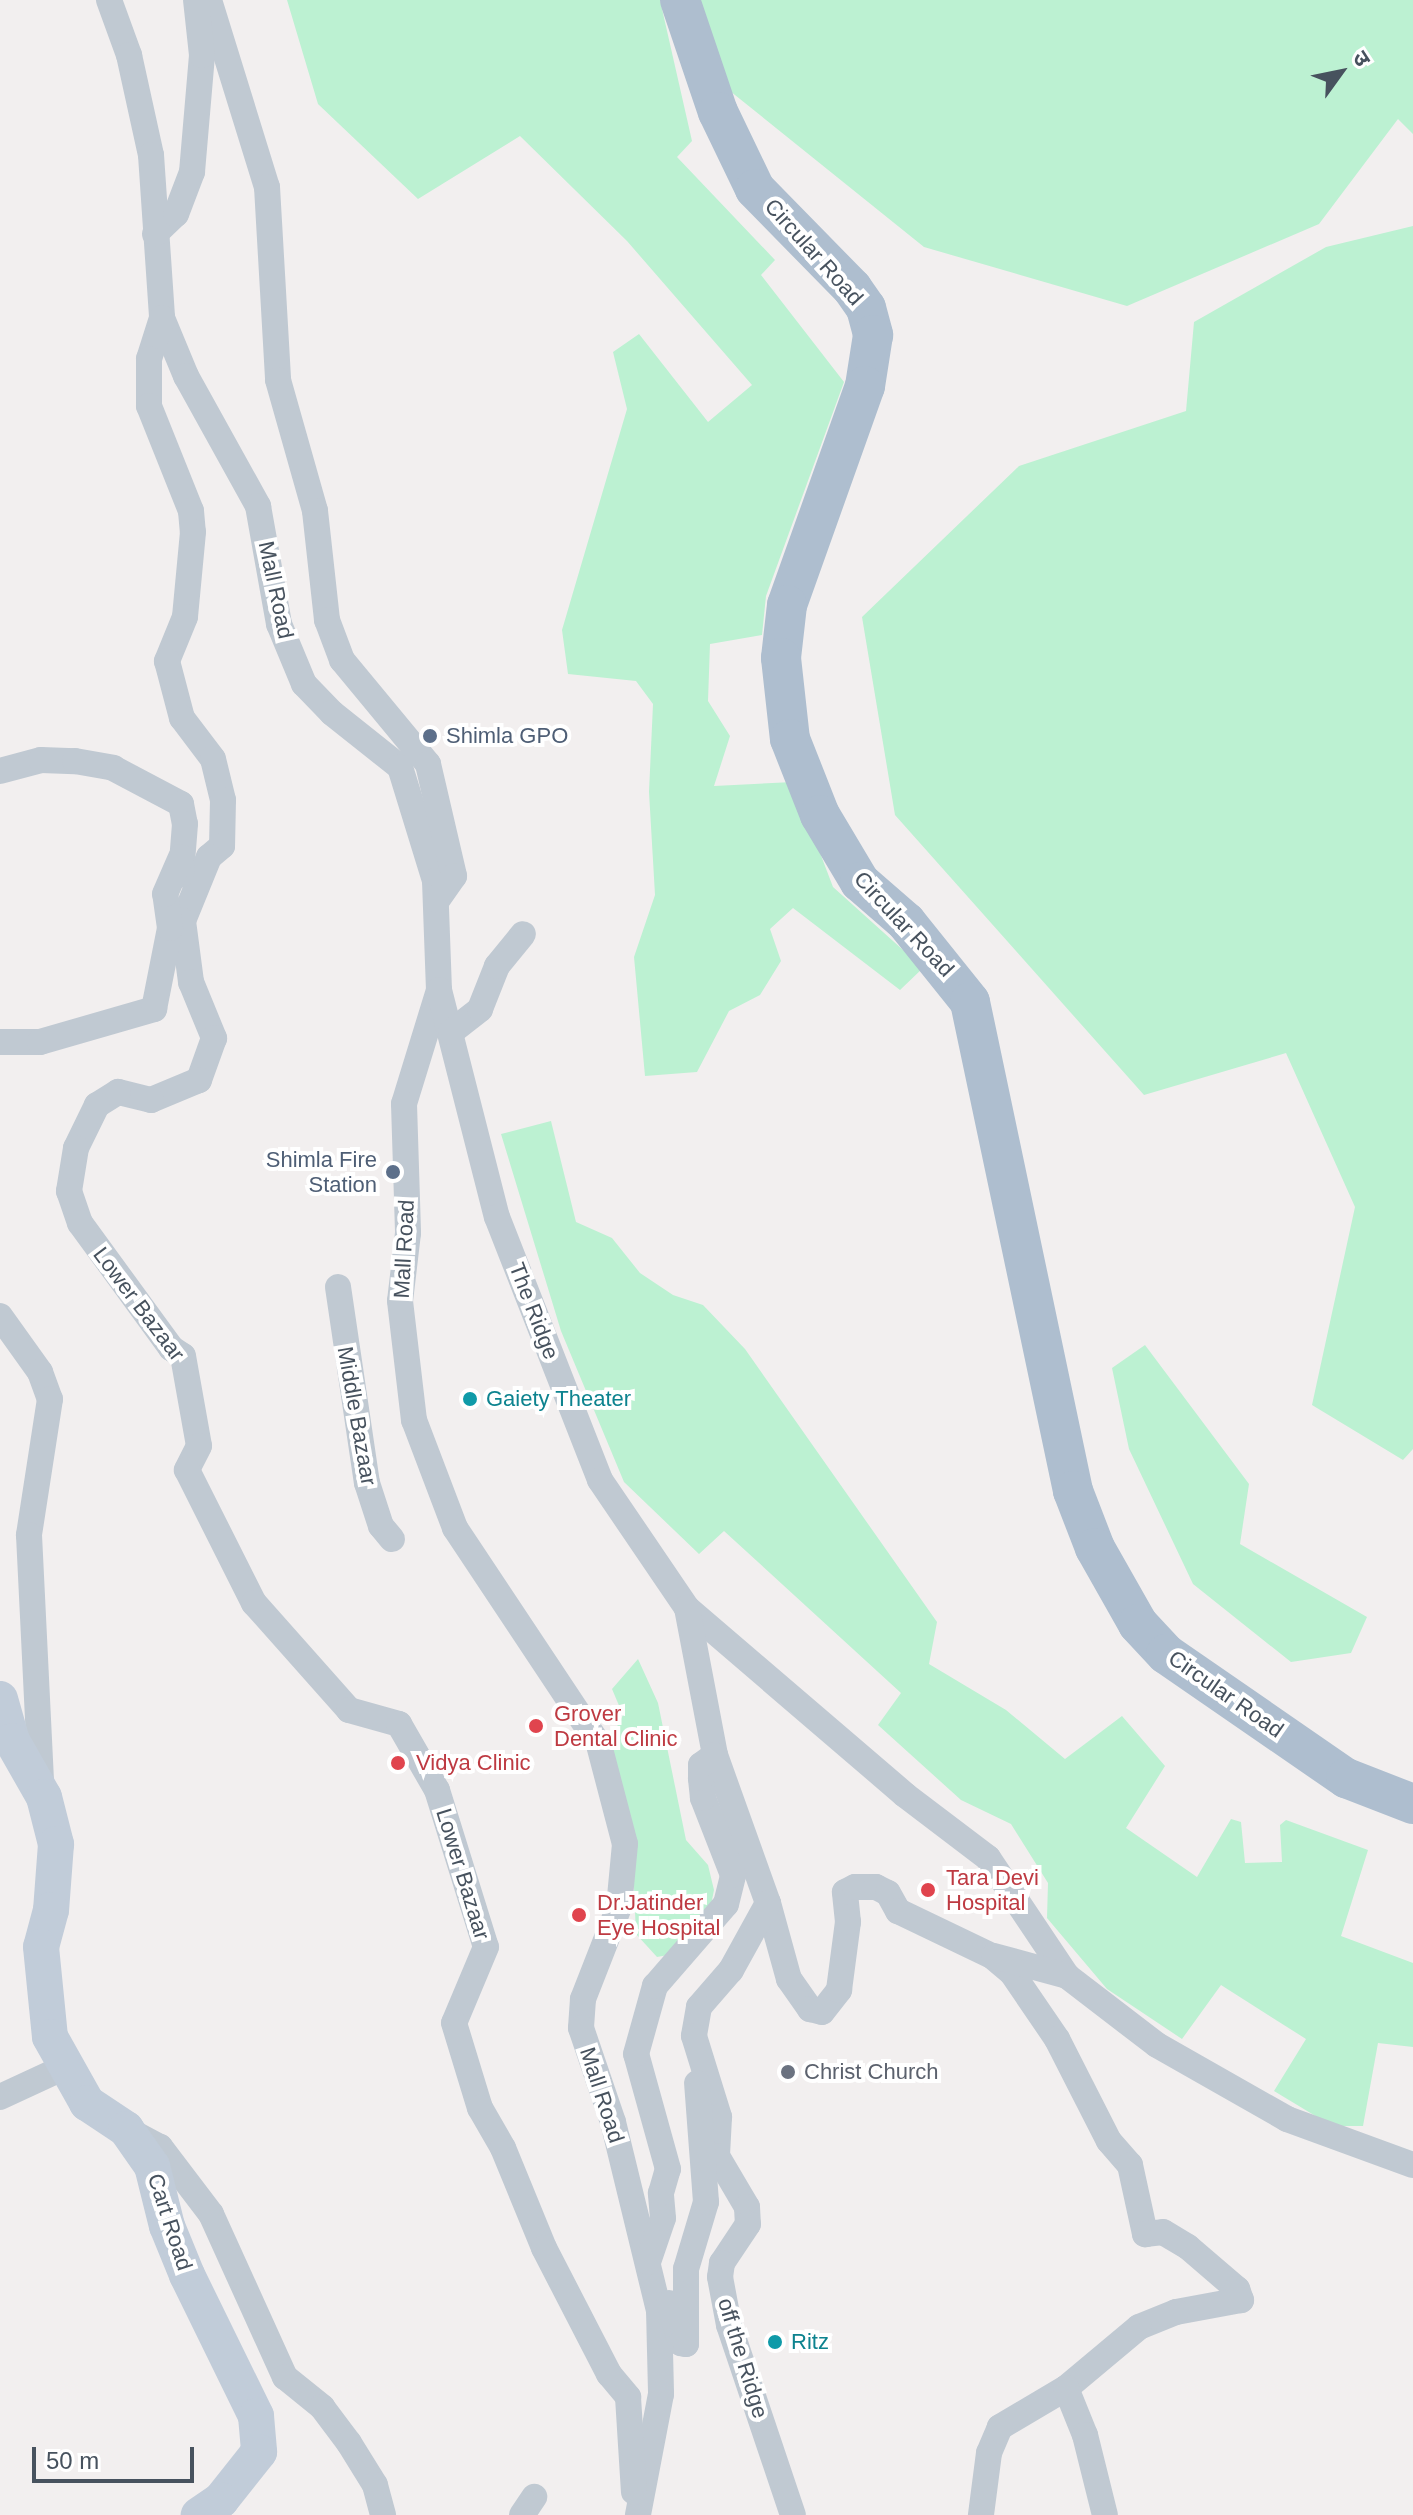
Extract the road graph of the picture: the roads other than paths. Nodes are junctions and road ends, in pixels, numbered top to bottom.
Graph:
1 (109, 0) edge
2 (196, 0) edge
3 (209, 0) edge
4 (680, 0) edge
5 (155, 234) junction
6 (162, 318) junction
7 (0, 771) edge
8 (181, 857) junction
9 (437, 900) junction
10 (189, 901) junction
11 (523, 934) dead end
12 (439, 990) junction
13 (451, 1032) junction
14 (0, 1042) edge
15 (338, 1287) dead end
16 (0, 1316) edge
17 (392, 1539) dead end
18 (687, 1608) junction
19 (0, 1699) edge
20 (715, 1755) junction
21 (44, 1797) junction
22 (1413, 1804) edge
23 (768, 1903) junction
24 (992, 1956) junction
25 (1067, 1976) junction
26 (694, 2036) junction
27 (65, 2067) junction
28 (0, 2097) edge
29 (126, 2129) junction
30 (1413, 2165) edge
31 (649, 2260) junction
32 (1066, 2388) junction
33 (199, 2515) edge
34 (383, 2515) edge
35 (637, 2515) edge
36 (793, 2515) edge
37 (981, 2515) edge
38 (1105, 2515) edge

1 - 5 street, Mall Road
2 - 5 street
3 - 9 street
4 - 22 main road, Circular Road
5 - 6 street, Mall Road
6 - 9 street, Mall Road
6 - 10 street, Lower Bazaar
7 - 8 street
8 - 10 street
8 - 14 street
9 - 12 street, Mall Road
10 - 35 street, Lower Bazaar
11 - 13 street
12 - 13 street, The Ridge
12 - 31 street, Mall Road
13 - 18 street, The Ridge
15 - 17 street, Middle Bazaar
16 - 21 street
18 - 20 street, The Ridge
18 - 25 street, The Ridge
19 - 21 main road, Cart Road
20 - 23 street, The Ridge
20 - 31 street
21 - 27 main road, Cart Road
23 - 24 street, The Ridge
23 - 26 street
24 - 25 street
24 - 32 street
25 - 30 street
26 - 31 street
26 - 36 street, off the Ridge
27 - 28 street
27 - 29 main road, Cart Road
29 - 33 main road, Cart Road
29 - 34 street
31 - 35 street, Mall Road
32 - 37 street
32 - 38 street

